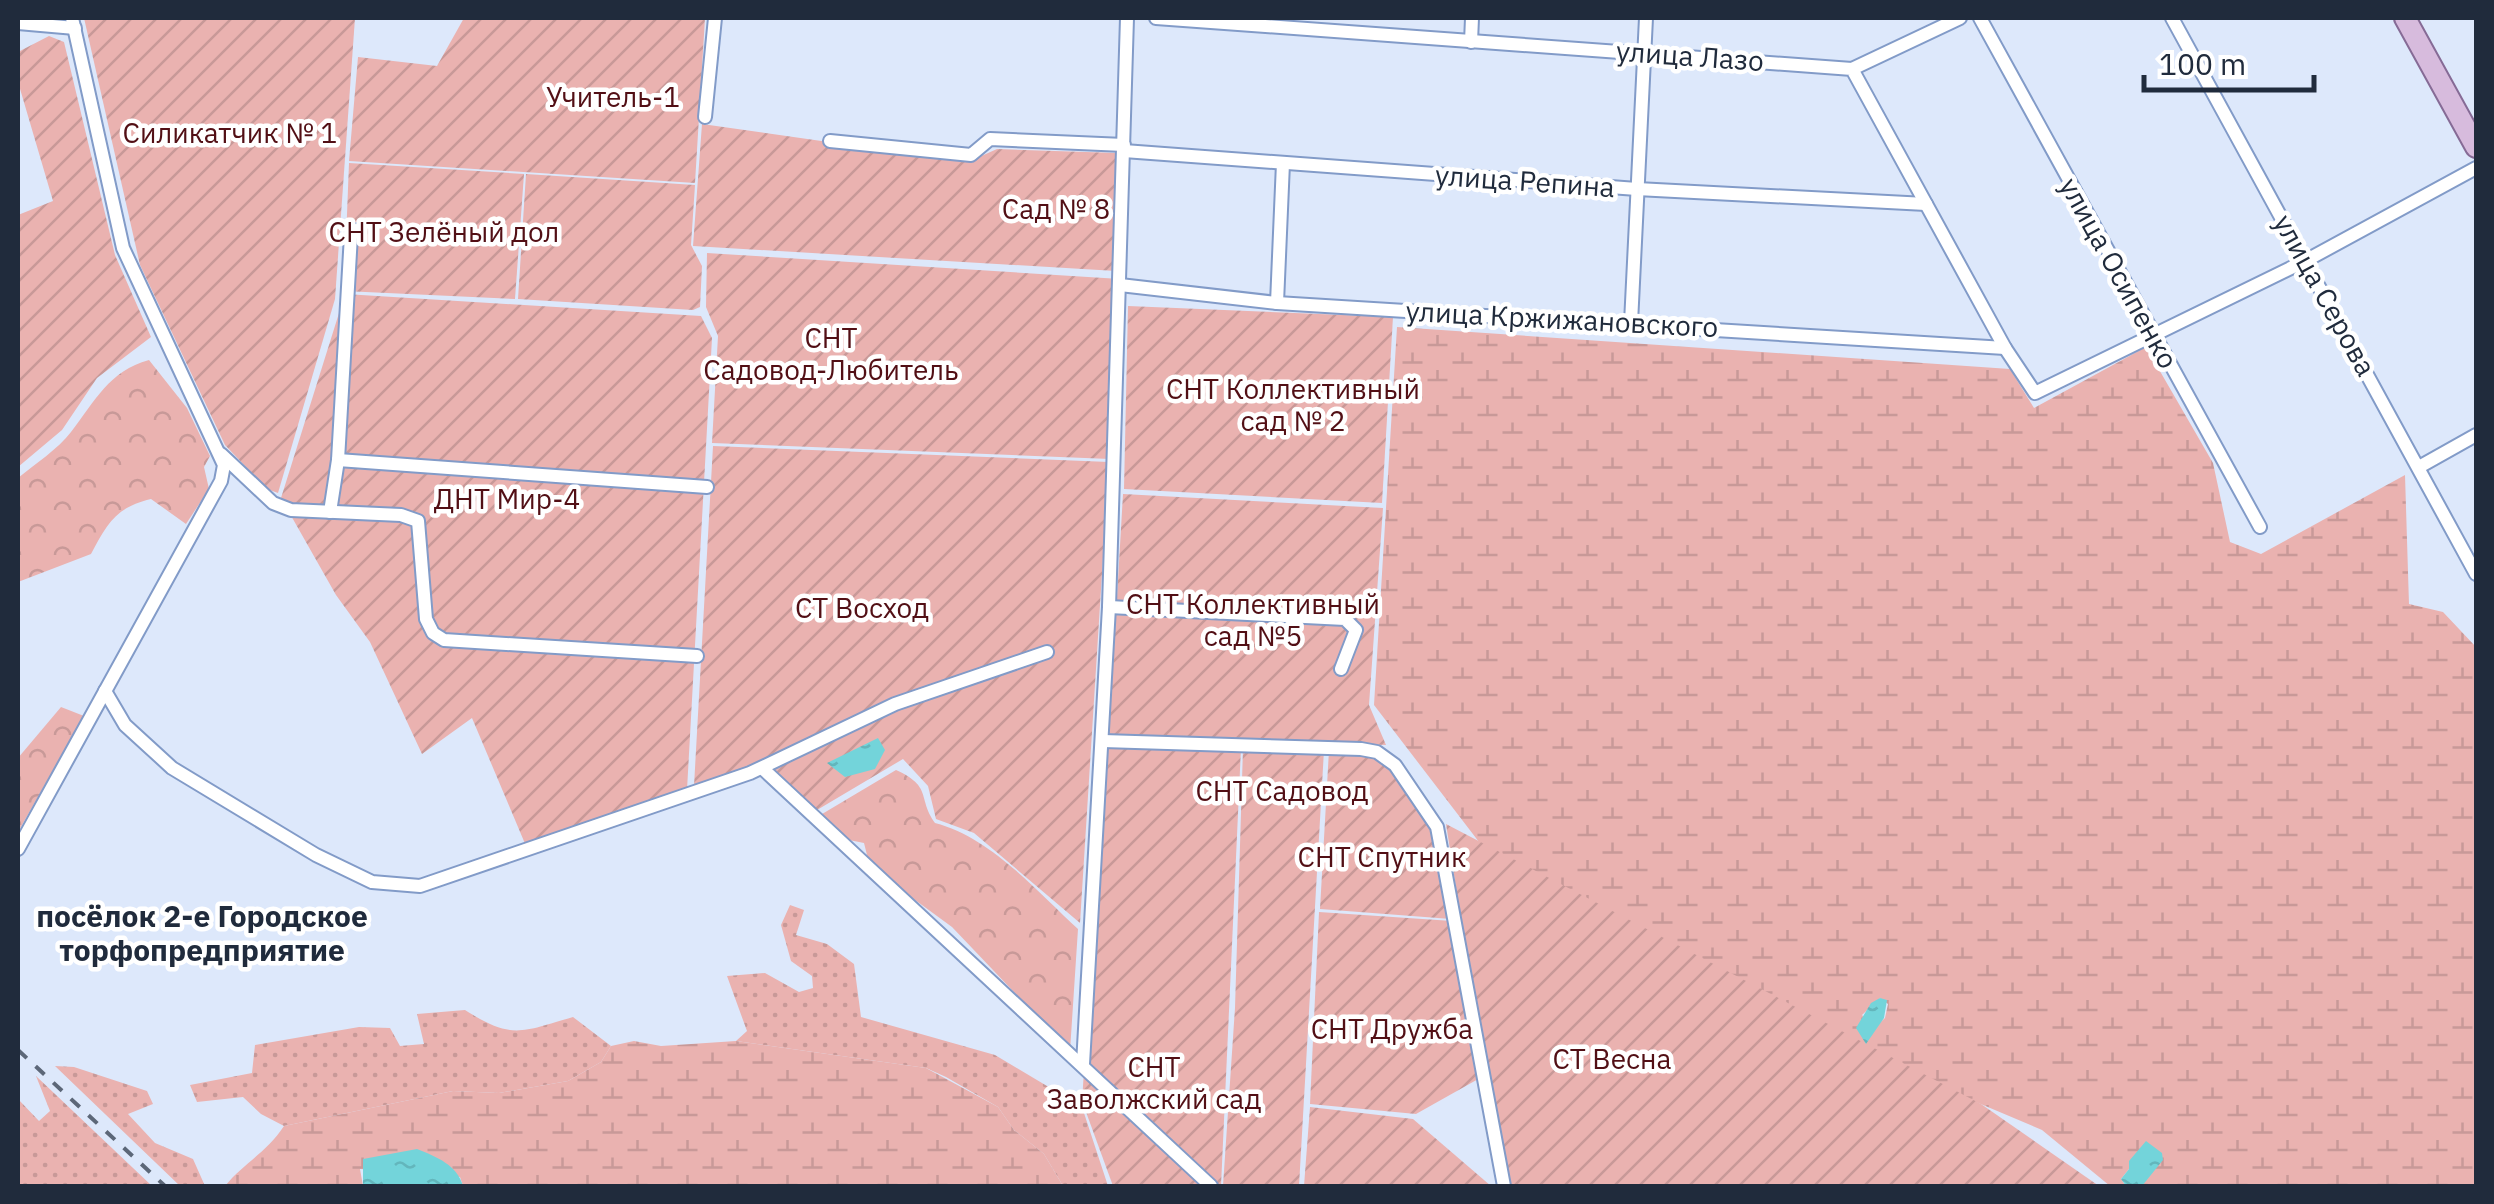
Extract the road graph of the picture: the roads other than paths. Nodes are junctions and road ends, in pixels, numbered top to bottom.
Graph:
1 (714, 18) edge
2 (1126, 18) edge
3 (1156, 18) edge
4 (1472, 18) edge
5 (1646, 18) edge
6 (1960, 18) edge
7 (1980, 18) edge
8 (2172, 18) edge
9 (2405, 18) edge
10 (18, 23) edge
11 (73, 23) edge
12 (1302, 23) edge
13 (1470, 42) junction
14 (1644, 51) junction
15 (1852, 69) junction
16 (705, 117) dead end
17 (830, 140) dead end
18 (2476, 147) edge
19 (1124, 148) junction
20 (1283, 163) junction
21 (2476, 168) edge
22 (1637, 189) junction
23 (1926, 204) junction
24 (356, 230) dead end
25 (2305, 260) junction
26 (1120, 285) junction
27 (1277, 303) junction
28 (1631, 322) junction
29 (2152, 335) junction
30 (2005, 348) junction
31 (2476, 434) edge
32 (219, 452) junction
33 (338, 460) junction
34 (2420, 466) junction
35 (707, 487) dead end
36 (330, 512) junction
37 (2260, 527) dead end
38 (2476, 574) edge
39 (1109, 606) junction
40 (1047, 652) dead end
41 (698, 656) dead end
42 (1341, 669) dead end
43 (104, 691) junction
44 (1103, 741) junction
45 (762, 768) junction
46 (18, 849) edge
47 (1083, 1064) junction
48 (1211, 1186) edge
49 (1504, 1186) edge

1 - 16 street
2 - 19 street
3 - 12 street, улица Лазо
4 - 13 street
5 - 14 street
6 - 15 street
7 - 29 street, улица Осипенко
8 - 25 street, улица Серова
9 - 18 main road
10 - 11 street
11 - 32 street
12 - 13 street, улица Лазо
13 - 14 street, улица Лазо
14 - 15 street, улица Лазо
14 - 22 street
15 - 23 street
17 - 19 street, улица Репина
19 - 20 street, улица Репина
19 - 26 street
20 - 22 street, улица Репина
20 - 27 street
21 - 25 street
22 - 23 street, улица Репина
22 - 28 street
23 - 30 street
24 - 33 street
25 - 29 street
25 - 34 street, улица Серова
26 - 27 street, улица Кржижановского
26 - 39 street
27 - 28 street, улица Кржижановского
28 - 30 street, улица Кржижановского
29 - 30 street
29 - 37 street, улица Осипенко
31 - 34 street
32 - 36 street
32 - 43 street
33 - 35 street
33 - 36 street
34 - 38 street, улица Серова
36 - 41 street
39 - 42 street
39 - 44 street
40 - 45 street
43 - 45 street
43 - 46 street
44 - 47 street
44 - 49 street
45 - 47 street
47 - 48 street

